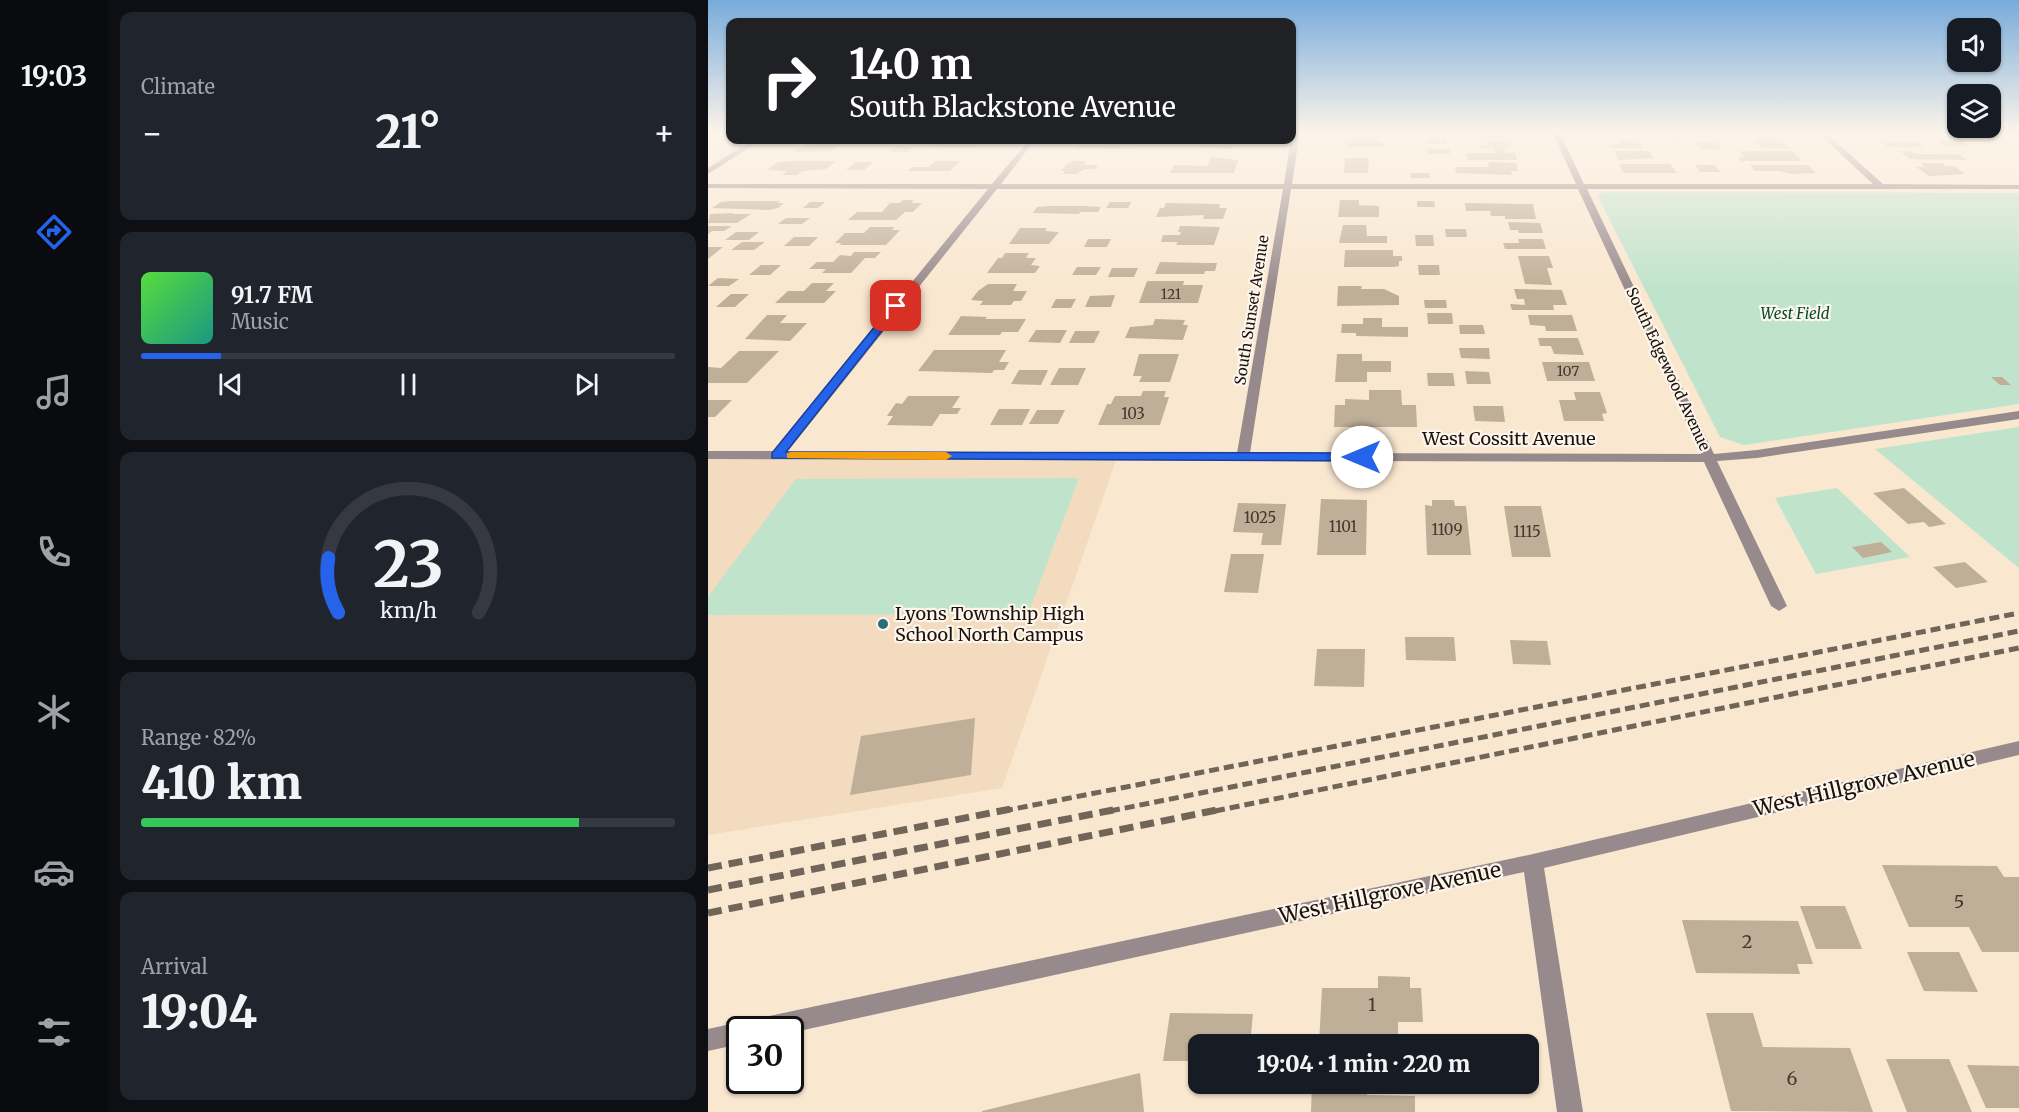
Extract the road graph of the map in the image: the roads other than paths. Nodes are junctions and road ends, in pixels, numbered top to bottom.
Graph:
1 (708, 186) edge
2 (993, 186) junction
3 (1881, 186) joint
4 (1287, 187) junction
5 (1583, 187) junction
6 (2019, 187) edge
7 (2019, 415) edge
8 (708, 455) edge
9 (777, 456) junction
10 (1243, 457) junction
11 (1710, 458) junction
12 (1779, 606) dead end
13 (2019, 748) edge
14 (1533, 862) junction
15 (804, 1019) edge
16 (726, 1036) edge
17 (708, 1040) edge
18 (1570, 1112) edge

1 - 2 street
2 - 4 street
2 - 9 street
3 - 5 street
3 - 6 street
4 - 5 street
4 - 10 street, South Sunset Avenue
5 - 11 street, South Edgewood Avenue
7 - 11 street, West Cossitt Avenue
8 - 9 street, West Cossitt Avenue
9 - 10 street, West Cossitt Avenue
10 - 11 street, West Cossitt Avenue
11 - 12 street, South Edgewood Avenue
13 - 14 street, West Hillgrove Avenue
14 - 15 street, West Hillgrove Avenue
14 - 18 street
16 - 17 street

